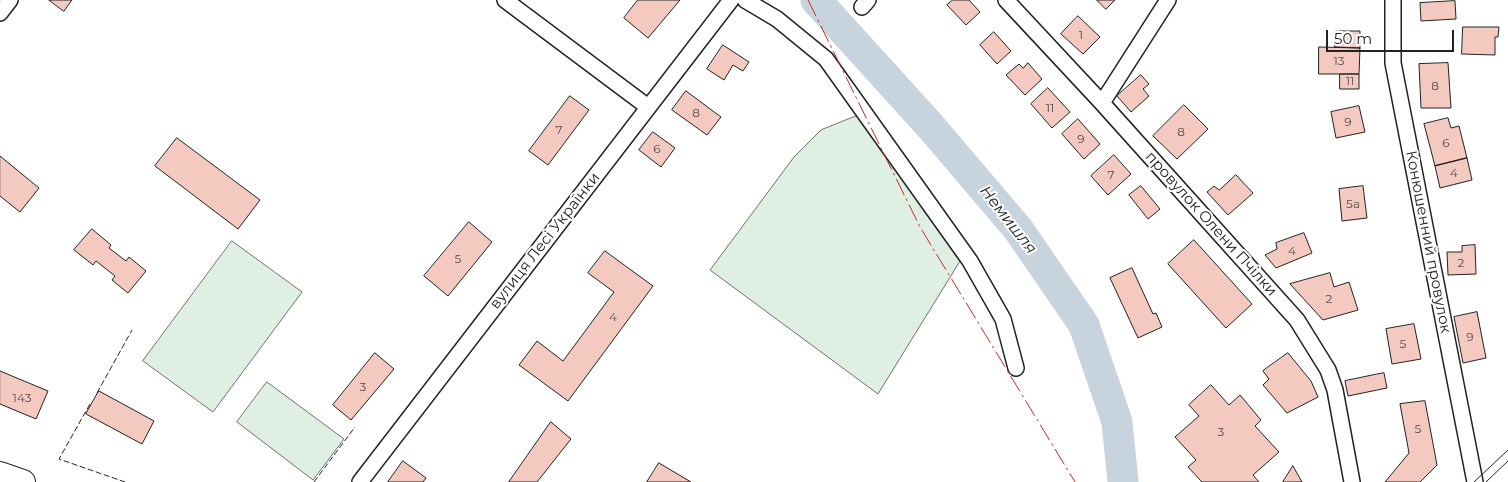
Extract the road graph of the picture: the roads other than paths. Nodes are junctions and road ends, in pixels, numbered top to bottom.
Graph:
1 (10, 0) edge
2 (505, 0) edge
3 (731, 0) edge
4 (745, 0) edge
5 (1006, 0) edge
6 (1168, 0) edge
7 (1393, 0) edge
8 (0, 13) edge
9 (1102, 103) junction
10 (648, 107) junction
11 (1016, 368) dead end
12 (0, 474) edge
13 (23, 482) edge
14 (360, 482) edge
15 (1352, 482) edge
16 (1476, 482) edge

1 - 8 street
2 - 10 street
3 - 10 street, вулиця Лесі Українки
4 - 11 street
5 - 9 street, провулок Олени Пчілки
6 - 9 street
7 - 16 street, Конюшенний провулок
9 - 15 street, провулок Олени Пчілки
10 - 14 street, вулиця Лесі Українки
12 - 13 main road

